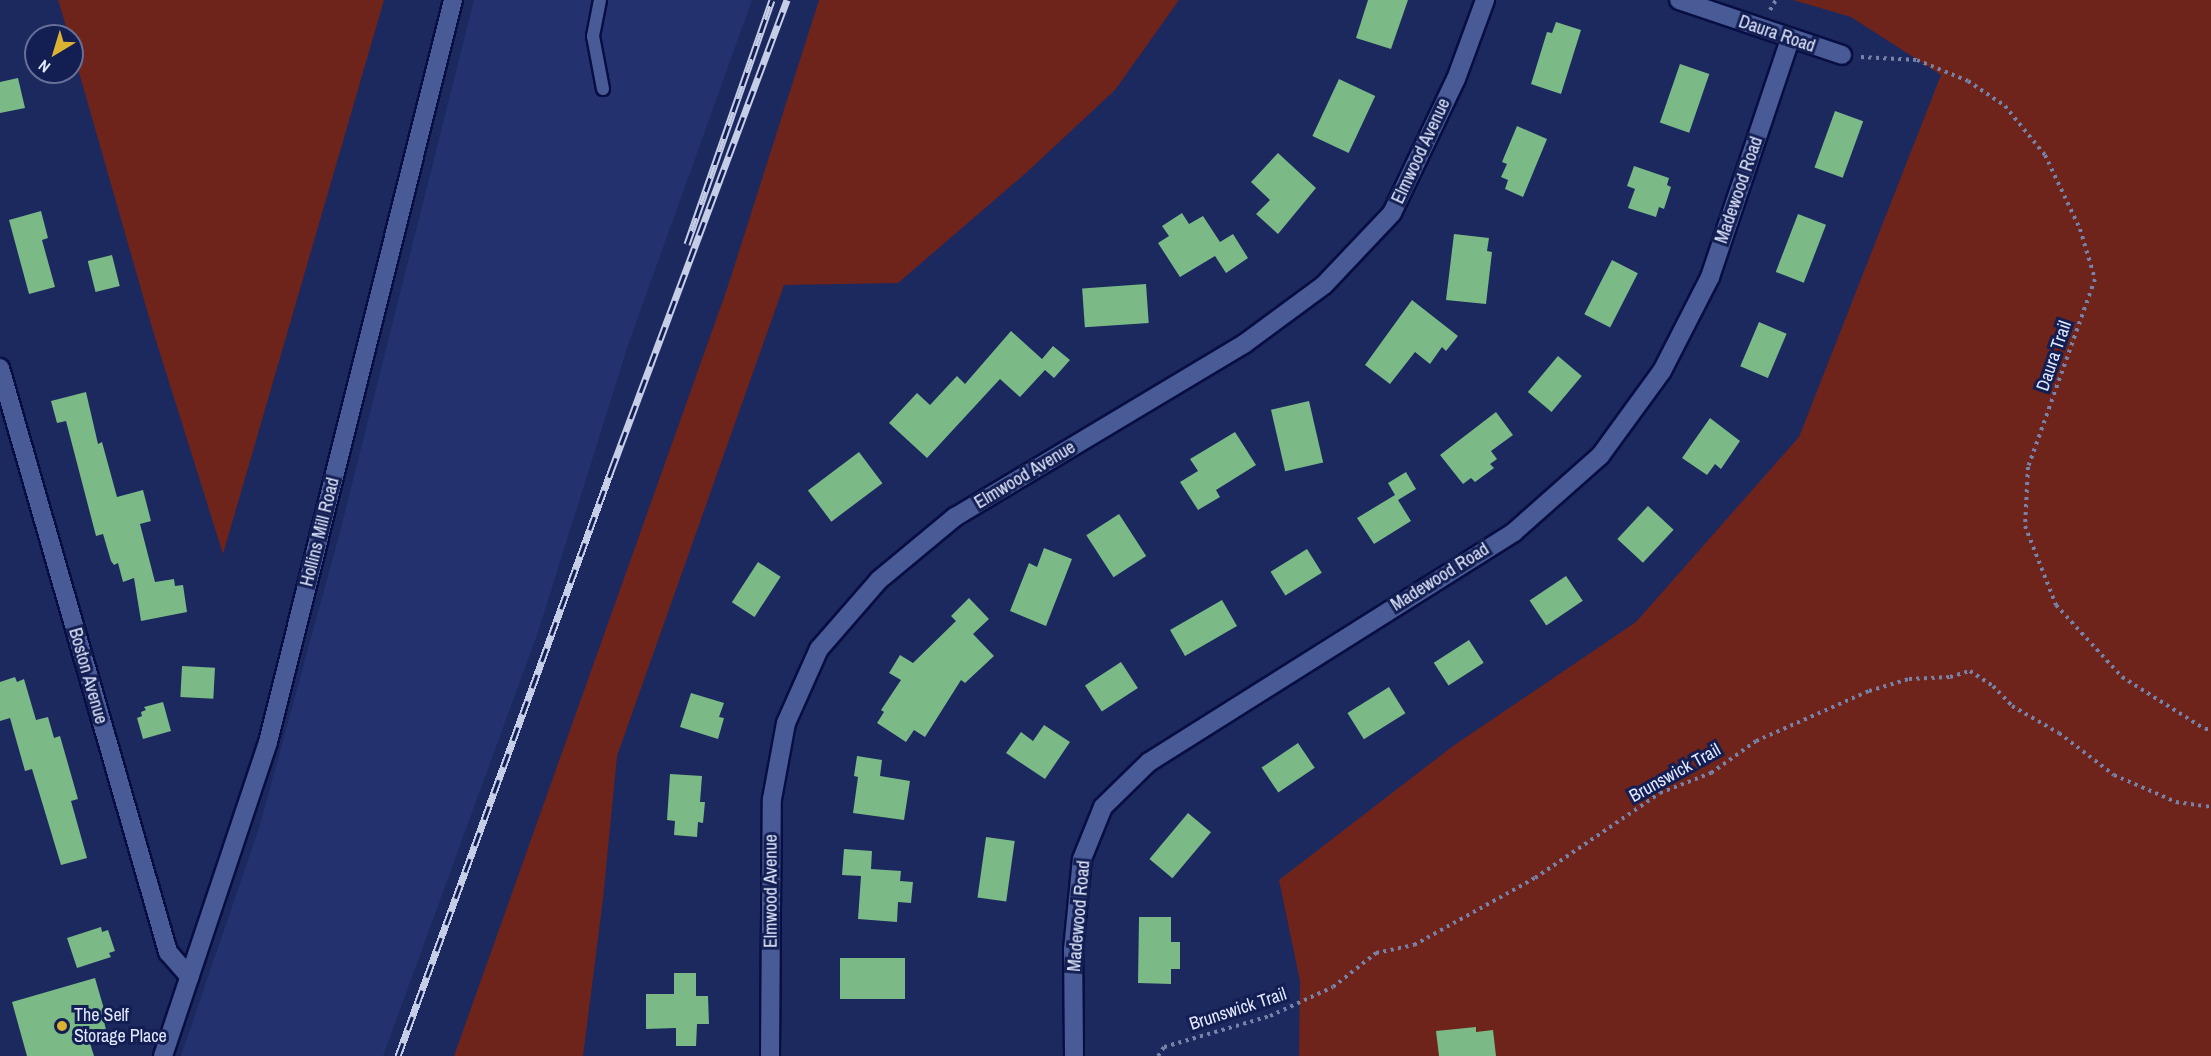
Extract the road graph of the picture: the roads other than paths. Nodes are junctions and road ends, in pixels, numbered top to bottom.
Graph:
1 (453, 0) edge
2 (600, 0) edge
3 (1485, 0) edge
4 (1679, 0) edge
5 (1790, 39) junction
6 (1842, 56) road end
7 (603, 89) dead end
8 (2, 380) edge
9 (190, 977) junction
10 (163, 1056) edge
11 (770, 1056) edge
12 (1074, 1056) edge

1 - 9 street, Hollins Mill Road
2 - 7 lane
3 - 11 street, Elmwood Avenue
4 - 5 street, Daura Road
5 - 6 street, Daura Road
5 - 12 street, Madewood Road
8 - 9 street, Boston Avenue
9 - 10 street, Hollins Mill Road

